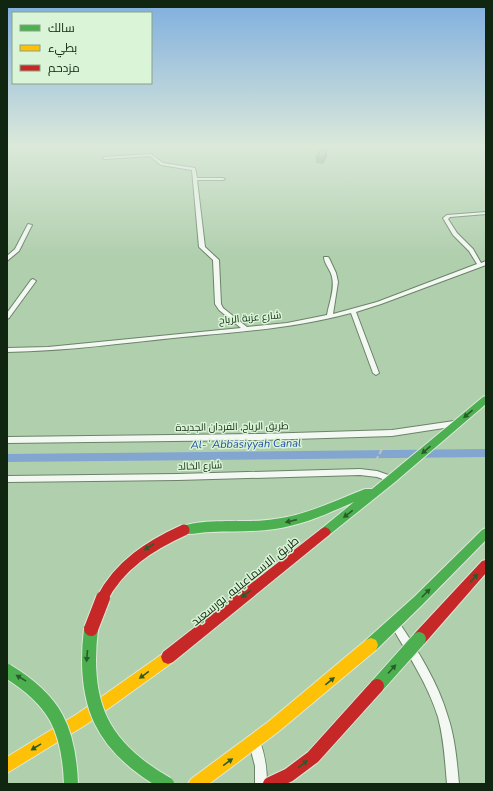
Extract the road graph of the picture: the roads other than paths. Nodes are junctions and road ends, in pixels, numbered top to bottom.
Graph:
1 (195, 183) edge
2 (485, 214) edge
3 (30, 225) dead end
4 (10, 255) edge
5 (326, 258) dead end
6 (7, 259) edge
7 (483, 264) edge
8 (33, 281) dead end
9 (353, 311) junction
10 (7, 317) edge
11 (330, 317) junction
12 (245, 328) junction
13 (7, 350) edge
14 (376, 373) dead end
15 (486, 399) edge
16 (454, 426) junction
17 (7, 440) edge
18 (7, 479) edge
19 (391, 480) junction
20 (380, 488) junction
21 (486, 533) edge
22 (486, 565) edge
23 (394, 623) junction
24 (7, 671) edge
25 (255, 742) junction
26 (7, 766) edge
27 (71, 784) edge
28 (167, 784) edge
29 (196, 784) edge
30 (262, 784) edge
31 (270, 784) edge
32 (453, 784) edge

1 - 12 street
2 - 7 street
3 - 4 street
4 - 6 street
5 - 11 street
7 - 9 street, شارع عزبة الرياح
8 - 10 street
9 - 11 street, شارع عزبة الرياح
9 - 14 street
11 - 12 street, شارع عزبة الرياح
12 - 13 street, شارع عزبة الرياح
15 -> 16 highway, طريق الاسماعيليه, بورسعيد
16 - 17 street, طريق الرياح, الفردان الجديدة
16 -> 19 highway, طريق الاسماعيليه, بورسعيد
18 - 19 street, شارع الخالد
19 - 20 highway, طريق الاسماعيليه, بورسعيد
20 -> 26 highway, طريق الاسماعيليه, بورسعيد
20 -> 28 highway, bridge
23 -> 21 highway
31 -> 22 highway, bridge
25 -> 23 highway
23 - 32 street
27 -> 24 highway, bridge
29 -> 25 highway
25 - 30 street

